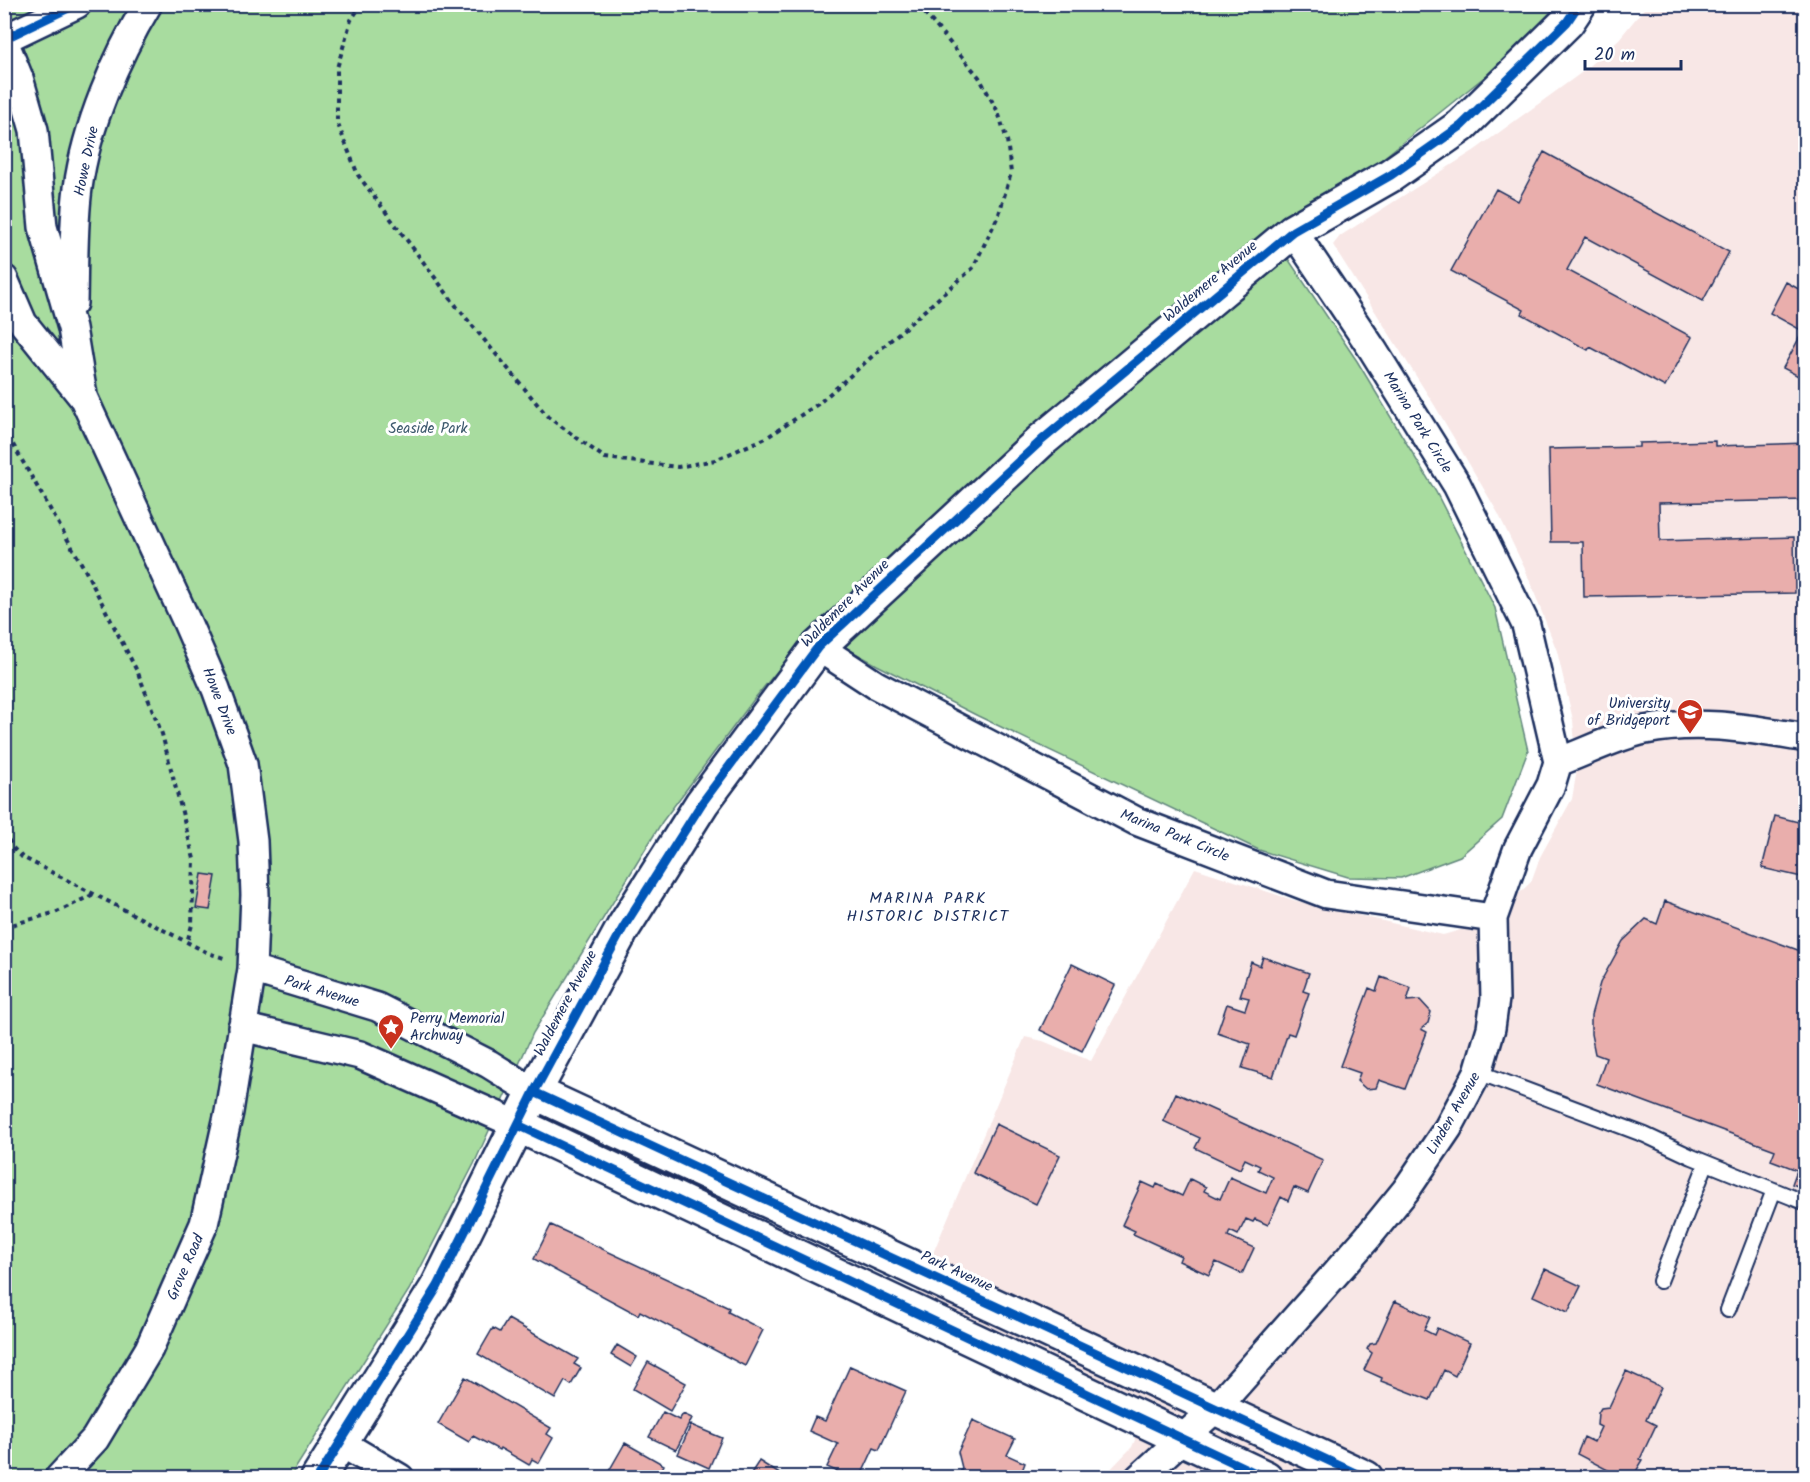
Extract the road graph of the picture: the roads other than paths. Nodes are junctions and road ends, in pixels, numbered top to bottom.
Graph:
1 (77, 4) edge
2 (148, 4) edge
3 (1579, 4) edge
4 (4, 40) edge
5 (1293, 231) junction
6 (4, 279) edge
7 (4, 298) edge
8 (23, 323) junction
9 (72, 328) junction
10 (84, 399) junction
11 (818, 647) junction
12 (1806, 738) edge
13 (1558, 762) junction
14 (1493, 918) junction
15 (252, 961) junction
16 (242, 1027) junction
17 (1478, 1072) junction
18 (534, 1092) junction
19 (518, 1125) junction
20 (1707, 1164) junction
21 (1774, 1190) junction
22 (1806, 1203) edge
23 (1660, 1281) dead end
24 (1728, 1310) dead end
25 (1217, 1407) junction
26 (1182, 1438) junction
27 (341, 1443) junction
28 (59, 1478) edge
29 (318, 1478) edge
30 (400, 1478) edge
31 (1139, 1478) edge
32 (1266, 1478) edge
33 (1366, 1478) edge

1 - 4 street
2 - 9 street, Howe Drive
3 - 5 street, Waldemere Avenue
4 - 9 street, Howe Drive
5 - 11 street, Waldemere Avenue
5 - 13 street, Marina Park Circle
6 - 8 street, Howe Drive
7 - 8 street, Howe Drive
8 - 10 street, Howe Drive
9 - 10 street, Howe Drive
10 - 15 street, Howe Drive
11 - 14 street, Marina Park Circle
11 - 18 street, Waldemere Avenue
12 - 13 street
13 - 14 street, Linden Avenue
14 - 17 street, Linden Avenue
15 - 16 street, Howe Drive
15 - 18 street, Park Avenue
16 - 19 street
16 - 28 street, Grove Road
17 - 20 lane
17 - 25 street, Linden Avenue
18 - 19 street, Waldemere Avenue
18 - 25 street, Park Avenue
19 - 26 street
19 - 27 street, Waldemere Avenue
20 - 21 lane
20 - 23 lane
21 - 22 lane
21 - 24 lane
25 - 26 street, Linden Avenue
25 - 33 street, Park Avenue
26 - 31 street, Linden Avenue
26 - 32 street
27 - 29 street, Waldemere Avenue
27 - 30 street

